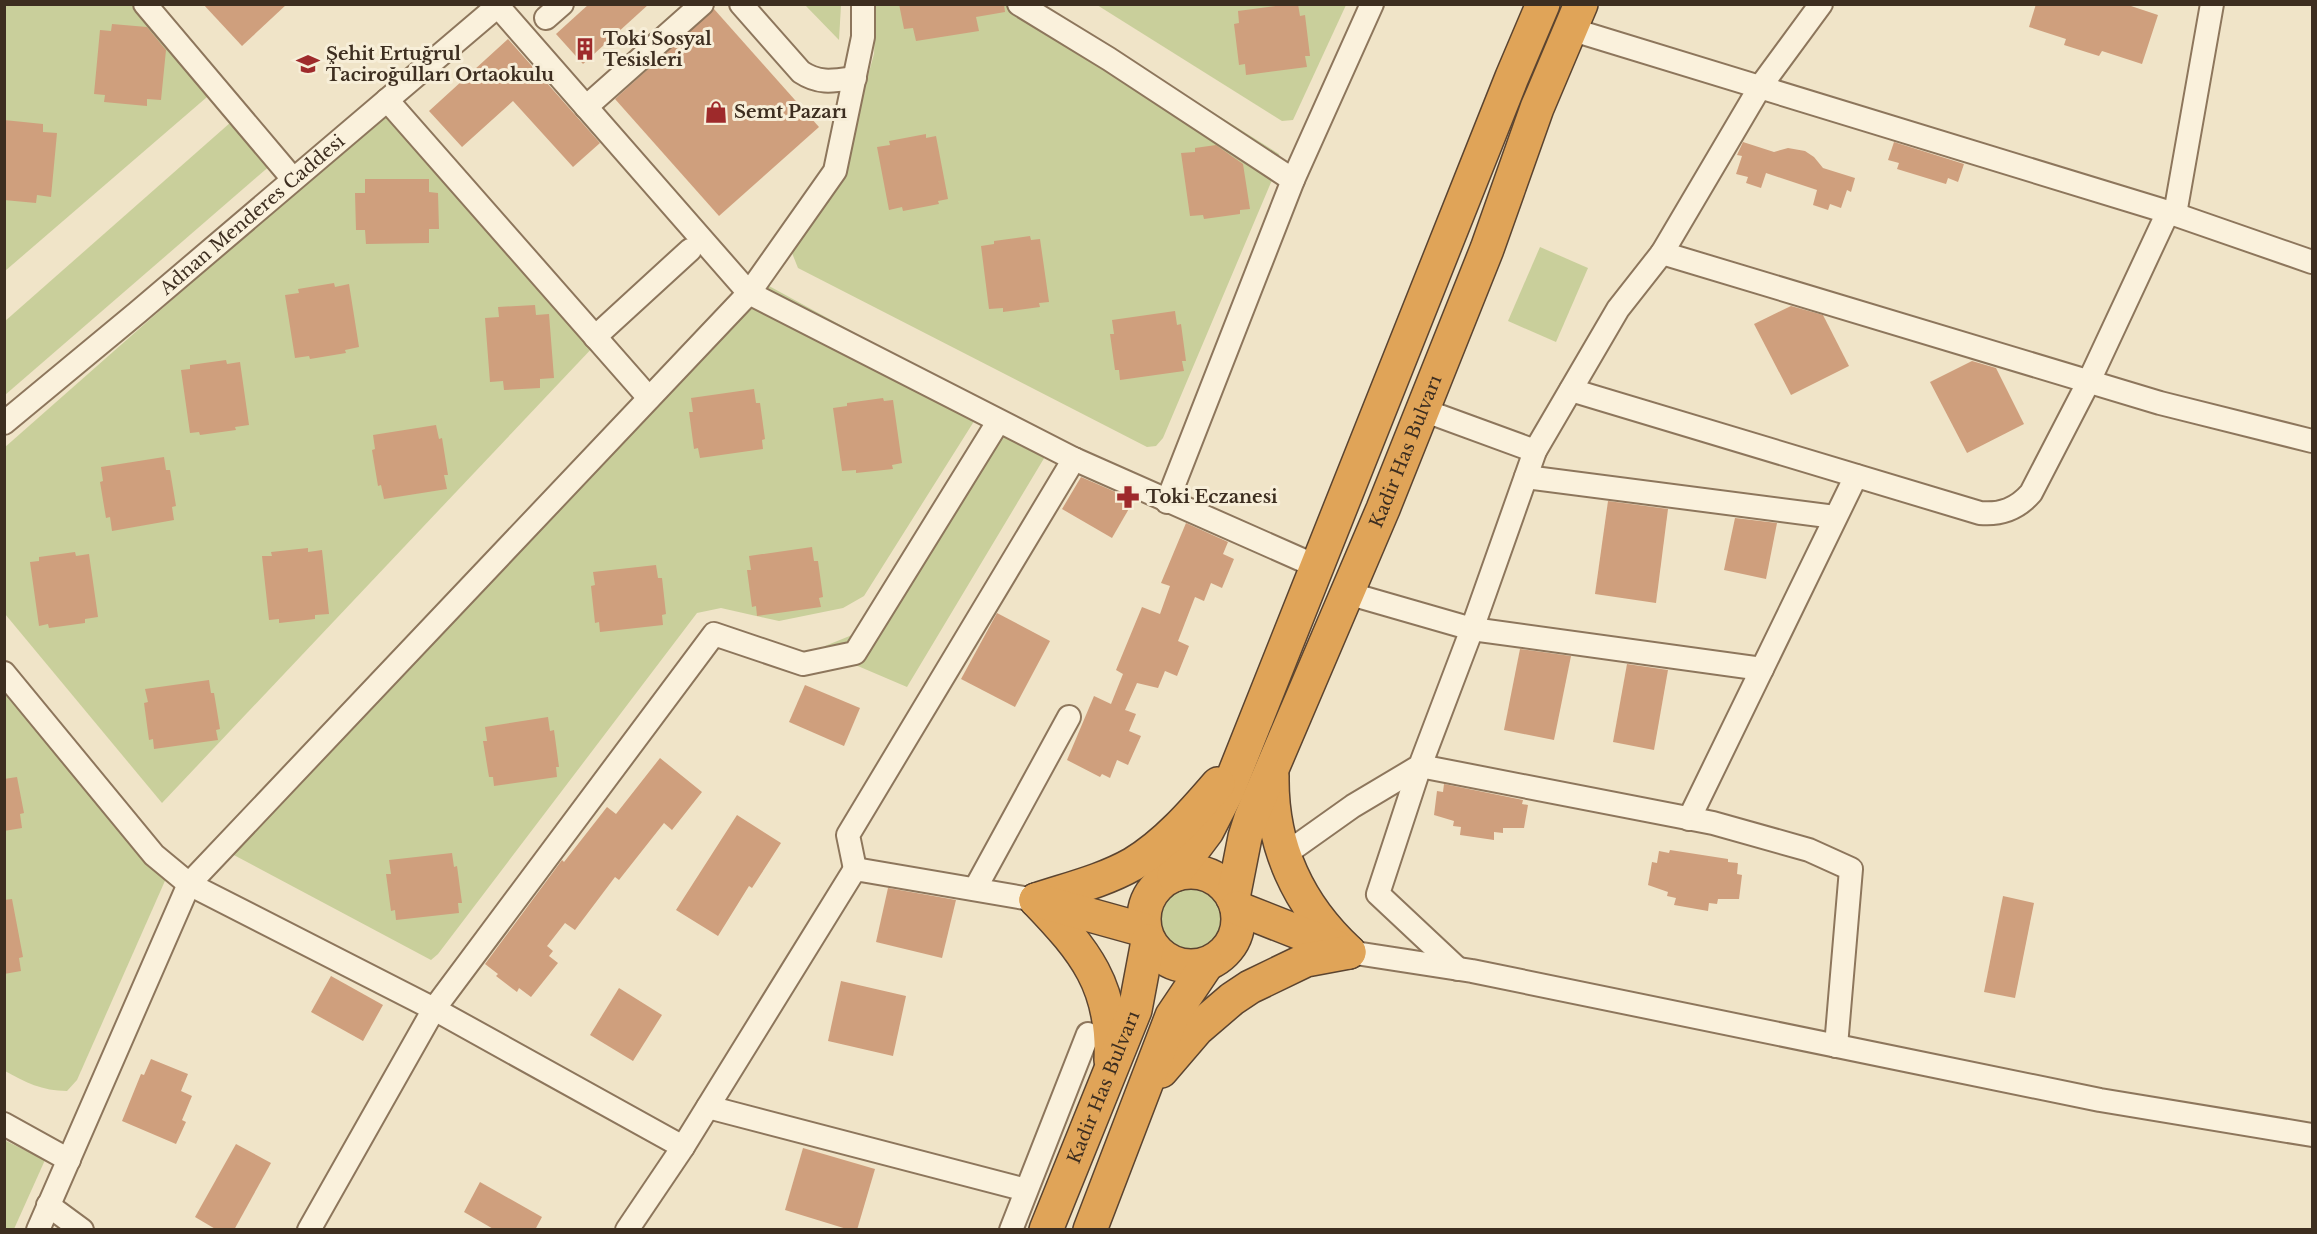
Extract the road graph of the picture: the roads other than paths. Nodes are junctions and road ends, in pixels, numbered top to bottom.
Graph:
1 (145, 4) edge
2 (702, 4) edge
3 (741, 4) edge
4 (863, 4) edge
5 (1019, 4) edge
6 (1372, 4) edge
7 (1543, 4) edge
8 (1821, 4) edge
9 (2212, 4) edge
10 (498, 5) edge
11 (1576, 17) edge
12 (855, 78) junction
13 (1760, 87) junction
14 (387, 100) junction
15 (586, 107) junction
16 (293, 179) junction
17 (1293, 180) junction
18 (2172, 213) junction
19 (690, 250) dead end
20 (1662, 253) junction
21 (2313, 262) edge
22 (750, 293) junction
23 (595, 337) junction
24 (2089, 381) junction
25 (1571, 390) junction
26 (649, 398) junction
27 (1423, 410) junction
28 (998, 422) junction
29 (4, 423) edge
30 (2313, 441) edge
31 (1535, 451) junction
32 (1074, 459) junction
33 (1856, 476) junction
34 (1526, 477) junction
35 (1167, 502) junction
36 (1835, 518) junction
37 (1318, 567) junction
38 (1347, 592) junction
39 (1472, 629) junction
40 (1762, 669) junction
41 (4, 673) edge
42 (1070, 717) dead end
43 (1243, 751) junction
44 (1419, 766) junction
45 (1272, 769) junction
46 (1689, 819) junction
47 (1284, 855) junction
48 (855, 869) junction
49 (1165, 881) junction
50 (189, 884) junction
51 (975, 889) junction
52 (1036, 900) junction
53 (1235, 903) junction
54 (1146, 936) junction
55 (1349, 952) junction
56 (1306, 960) junction
57 (1212, 961) junction
58 (1458, 969) junction
59 (434, 1010) junction
60 (1088, 1035) dead end
61 (1836, 1046) junction
62 (1108, 1079) junction
63 (708, 1107) junction
64 (1135, 1114) junction
65 (4, 1124) edge
66 (2313, 1135) edge
67 (683, 1147) junction
68 (69, 1160) junction
69 (48, 1205) junction
70 (1019, 1210) edge
71 (1049, 1223) edge
72 (38, 1230) edge
73 (82, 1230) edge
74 (309, 1230) edge
75 (627, 1230) edge
76 (1090, 1230) edge

1 - 16 street
2 - 15 street
3 - 12 street
4 - 12 street
5 - 17 street
6 - 17 street
7 - 37 highway
8 - 13 street
9 - 18 street
10 - 14 street, Adnan Menderes Caddesi
10 - 15 street
11 - 13 street
11 - 27 highway, Kadir Has Bulvarı
12 - 22 street
13 - 18 street
13 - 20 street
14 - 16 street, Adnan Menderes Caddesi
14 - 23 street
15 - 22 street
16 - 29 street, Adnan Menderes Caddesi
17 - 35 street
18 - 21 street
18 - 24 street
19 - 23 street
20 - 24 street
20 - 25 street
22 - 26 street
22 - 28 street
23 - 26 street
24 - 30 street
24 - 33 street
25 - 31 street
25 - 33 street
26 - 50 street
27 - 31 street
27 - 38 highway, Kadir Has Bulvarı
28 - 32 street
28 - 59 street
31 - 34 street
32 - 35 street
32 - 48 street
33 - 36 street
34 - 36 street
34 - 39 street
35 - 37 street
36 - 40 street
37 - 43 highway
38 - 39 street
38 - 45 highway, Kadir Has Bulvarı
39 - 40 street
39 - 44 street
40 - 46 street
41 - 50 street
42 - 51 street
43 - 49 highway
43 - 52 highway
44 - 46 street
44 - 47 street
44 - 58 street
45 - 47 highway
45 - 53 highway, Kadir Has Bulvarı
46 - 61 street
47 - 55 highway
48 - 51 street
48 - 63 street
49 - 52 highway
49 - 53 highway
49 - 54 highway
50 - 59 street
50 - 68 street
51 - 52 street
52 - 54 highway
52 - 62 highway
53 - 55 highway
53 - 57 highway
54 - 57 highway
54 - 62 highway, Kadir Has Bulvarı
55 - 56 highway
55 - 58 street
56 - 57 highway
56 - 64 highway
57 - 64 highway
58 - 61 street
59 - 67 street
59 - 74 street
60 - 70 street
61 - 66 street
62 - 71 highway, Kadir Has Bulvarı
63 - 67 street
63 - 70 street
64 - 76 highway
65 - 68 street
67 - 75 street
68 - 69 street
69 - 72 street
69 - 73 street
70 - 71 street

